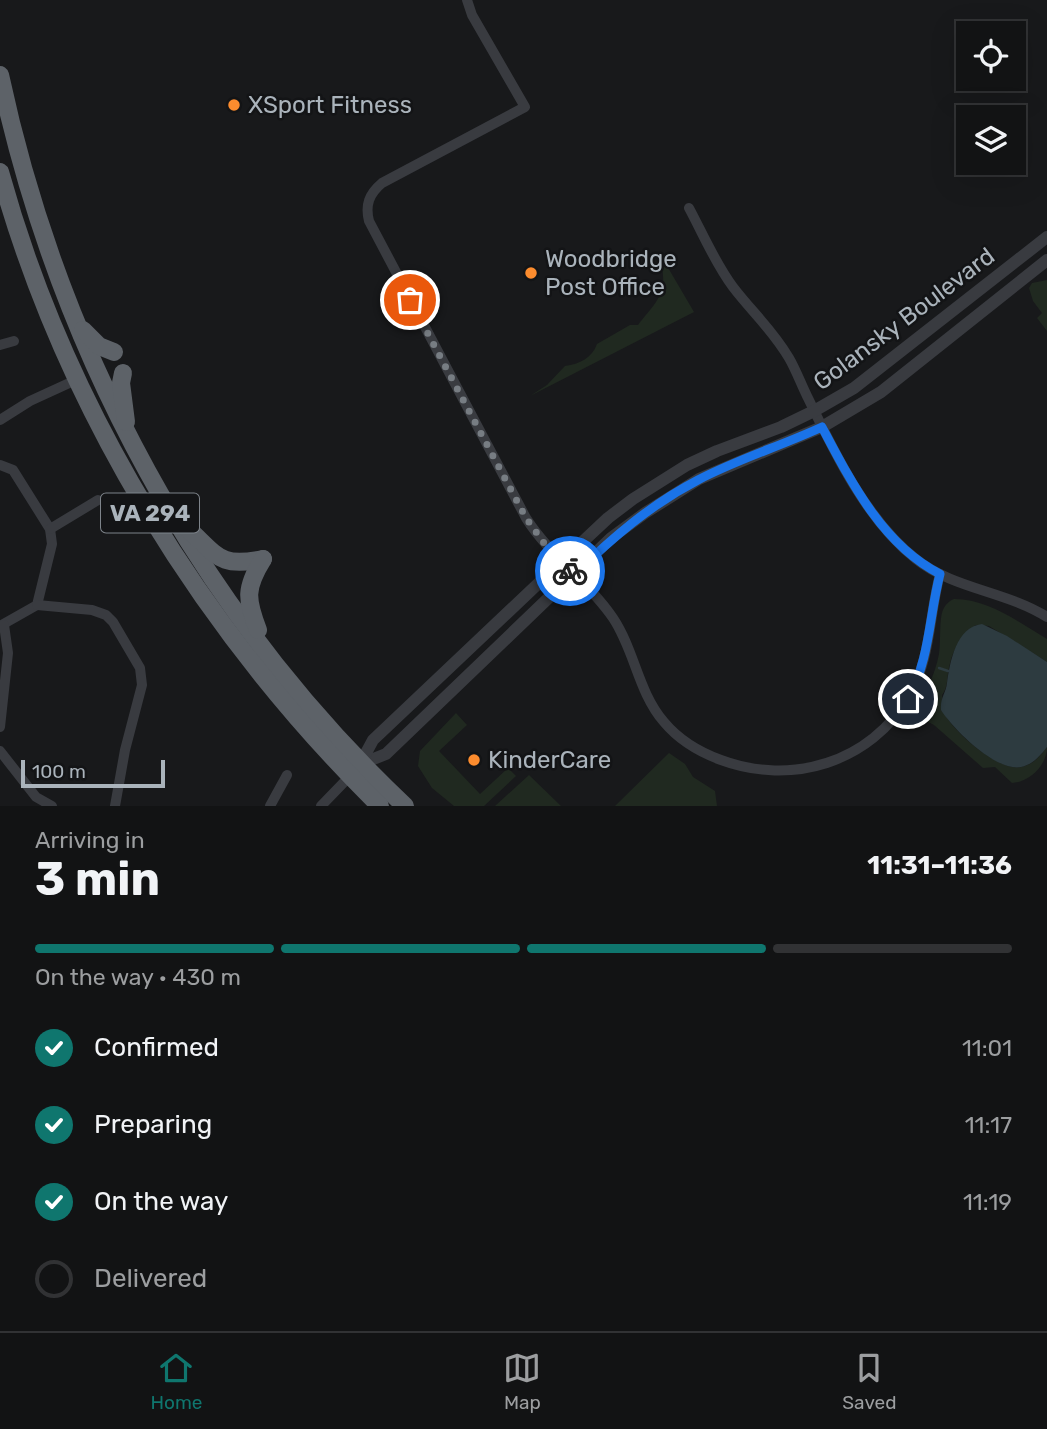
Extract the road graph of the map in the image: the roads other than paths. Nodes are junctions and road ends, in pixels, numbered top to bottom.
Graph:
1 (467, 1) edge
2 (0, 75) edge
3 (0, 172) edge
4 (689, 208) dead end
5 (1047, 237) edge
6 (1032, 248) junction
7 (1045, 261) edge
8 (77, 323) junction
9 (14, 341) dead end
10 (0, 345) edge
11 (114, 352) dead end
12 (123, 373) dead end
13 (78, 379) junction
14 (814, 411) junction
15 (0, 420) edge
16 (822, 427) junction
17 (128, 436) junction
18 (0, 465) edge
19 (99, 499) dead end
20 (172, 514) junction
21 (50, 529) junction
22 (561, 562) junction
23 (940, 574) junction
24 (574, 575) junction
25 (37, 605) junction
26 (1047, 617) edge
27 (2, 625) edge
28 (265, 649) junction
29 (3, 681) edge
30 (0, 727) edge
31 (0, 751) edge
32 (356, 769) junction
33 (287, 775) dead end
34 (52, 806) edge
35 (115, 806) edge
36 (270, 806) edge
37 (321, 806) edge
38 (380, 806) edge
39 (405, 806) edge

1 - 22 street
2 - 8 highway, VA 294
3 - 13 highway, VA 294
4 - 14 street
5 - 6 street, Golansky Boulevard
6 - 7 street
6 - 14 street, Golansky Boulevard
7 - 16 street, Golansky Boulevard
8 - 11 highway
8 - 17 highway, VA 294
9 - 10 street
12 - 17 highway
13 - 15 street
13 - 32 highway, VA 294
14 - 16 street
14 - 22 street, Golansky Boulevard
16 - 23 street
16 - 24 street, Golansky Boulevard
17 - 20 highway, VA 294
18 - 21 street
19 - 21 street
20 - 28 highway, VA 294
20 - 28 highway
21 - 25 street
22 - 24 street
22 - 32 street, Golansky Boulevard
23 - 24 street
23 - 26 street
24 - 32 street, Golansky Boulevard
25 - 27 street
25 - 35 street
27 - 29 street
28 - 32 highway, VA 294
29 - 30 street
31 - 34 street
32 - 37 street
32 - 38 highway, VA 294
32 - 39 highway, VA 294
33 - 36 street

